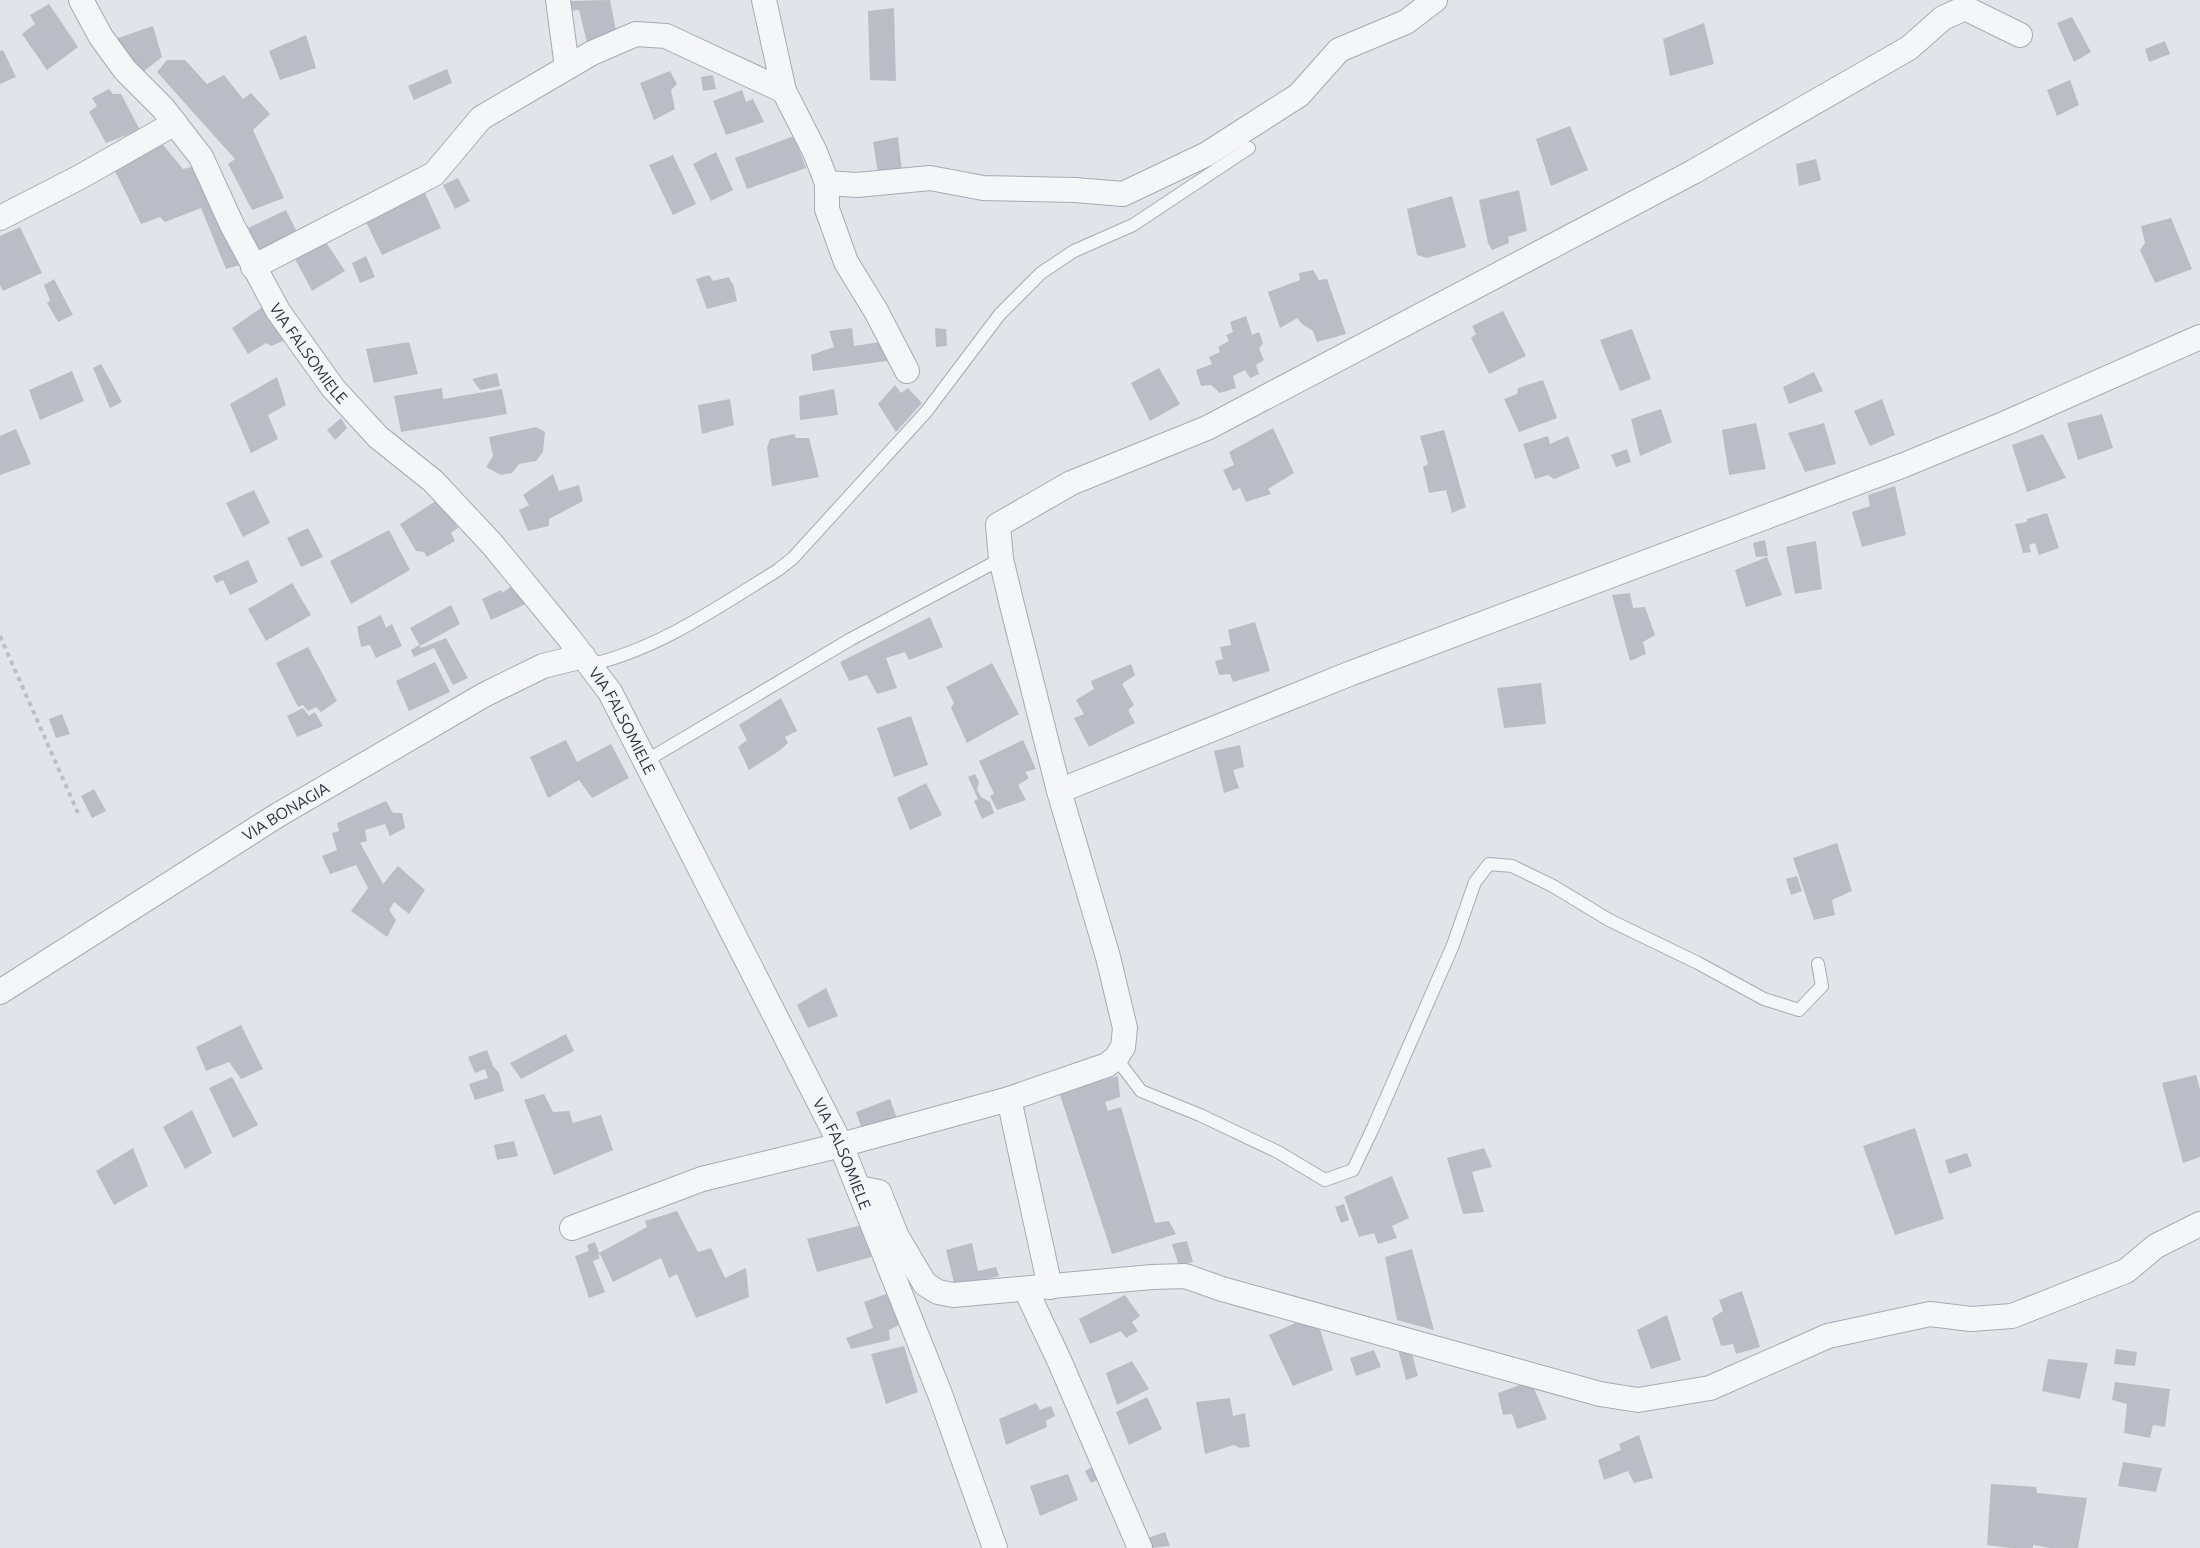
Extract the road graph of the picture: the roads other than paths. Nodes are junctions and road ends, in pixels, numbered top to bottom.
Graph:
1 (81, 0) edge
2 (558, 0) edge
3 (764, 0) edge
4 (1435, 0) edge
5 (2020, 35) dead end
6 (567, 67) junction
7 (784, 91) junction
8 (176, 123) junction
9 (1249, 148) dead end
10 (827, 183) junction
11 (0, 218) edge
12 (253, 267) junction
13 (2200, 337) edge
14 (907, 371) dead end
15 (1001, 559) junction
16 (586, 661) junction
17 (644, 762) junction
18 (1059, 791) junction
19 (1818, 964) dead end
20 (0, 992) edge
21 (1116, 1058) junction
22 (1009, 1099) junction
23 (841, 1145) junction
24 (859, 1188) junction
25 (2200, 1224) edge
26 (572, 1228) dead end
27 (1038, 1288) junction
28 (995, 1548) edge
29 (1140, 1548) edge

1 - 8 street, VIA FALSOMIELE
2 - 6 street
3 - 7 street
4 - 10 street
5 - 15 street
6 - 7 street
6 - 12 street
7 - 10 street
8 - 11 street
8 - 12 street, VIA FALSOMIELE
9 - 16 lane
10 - 14 street
12 - 16 street, VIA FALSOMIELE
13 - 18 street
15 - 17 lane
15 - 18 street
16 - 17 street, VIA FALSOMIELE
16 - 20 street, VIA BONAGIA
17 - 23 street, VIA FALSOMIELE
18 - 21 street
19 - 21 lane
21 - 22 street
22 - 23 street
22 - 27 street
23 - 24 street, VIA FALSOMIELE
23 - 26 street
24 - 27 street
24 - 28 street, VIA FALSOMIELE
25 - 27 street
27 - 29 street

